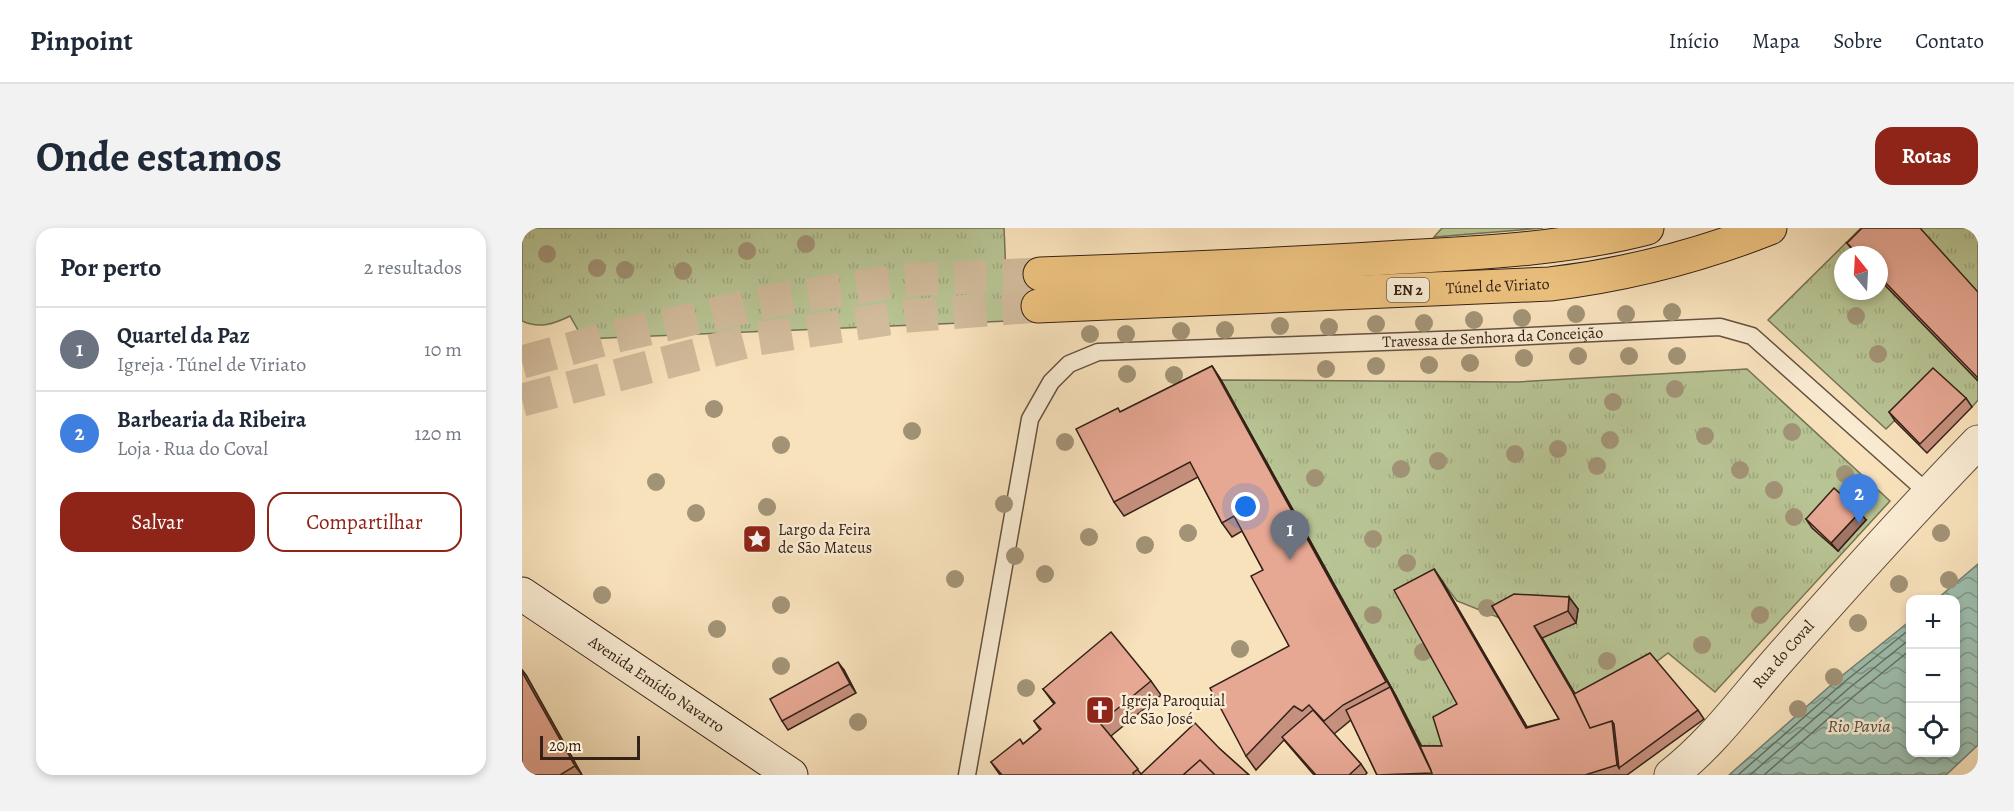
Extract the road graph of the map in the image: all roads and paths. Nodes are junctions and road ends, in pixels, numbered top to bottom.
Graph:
1 (1647, 228) edge
2 (1770, 228) edge
3 (1978, 442) edge
4 (1928, 494) junction
5 (522, 594) edge
6 (791, 775) edge
7 (967, 775) edge
8 (1671, 775) edge

1 - 2 main road, Túnel de Viriato / EN 2
3 - 4 street, Rua do Coval
4 - 7 lane, Travessa de Senhora da Conceição
4 - 8 street, Rua do Coval
5 - 6 street, Avenida Emídio Navarro

